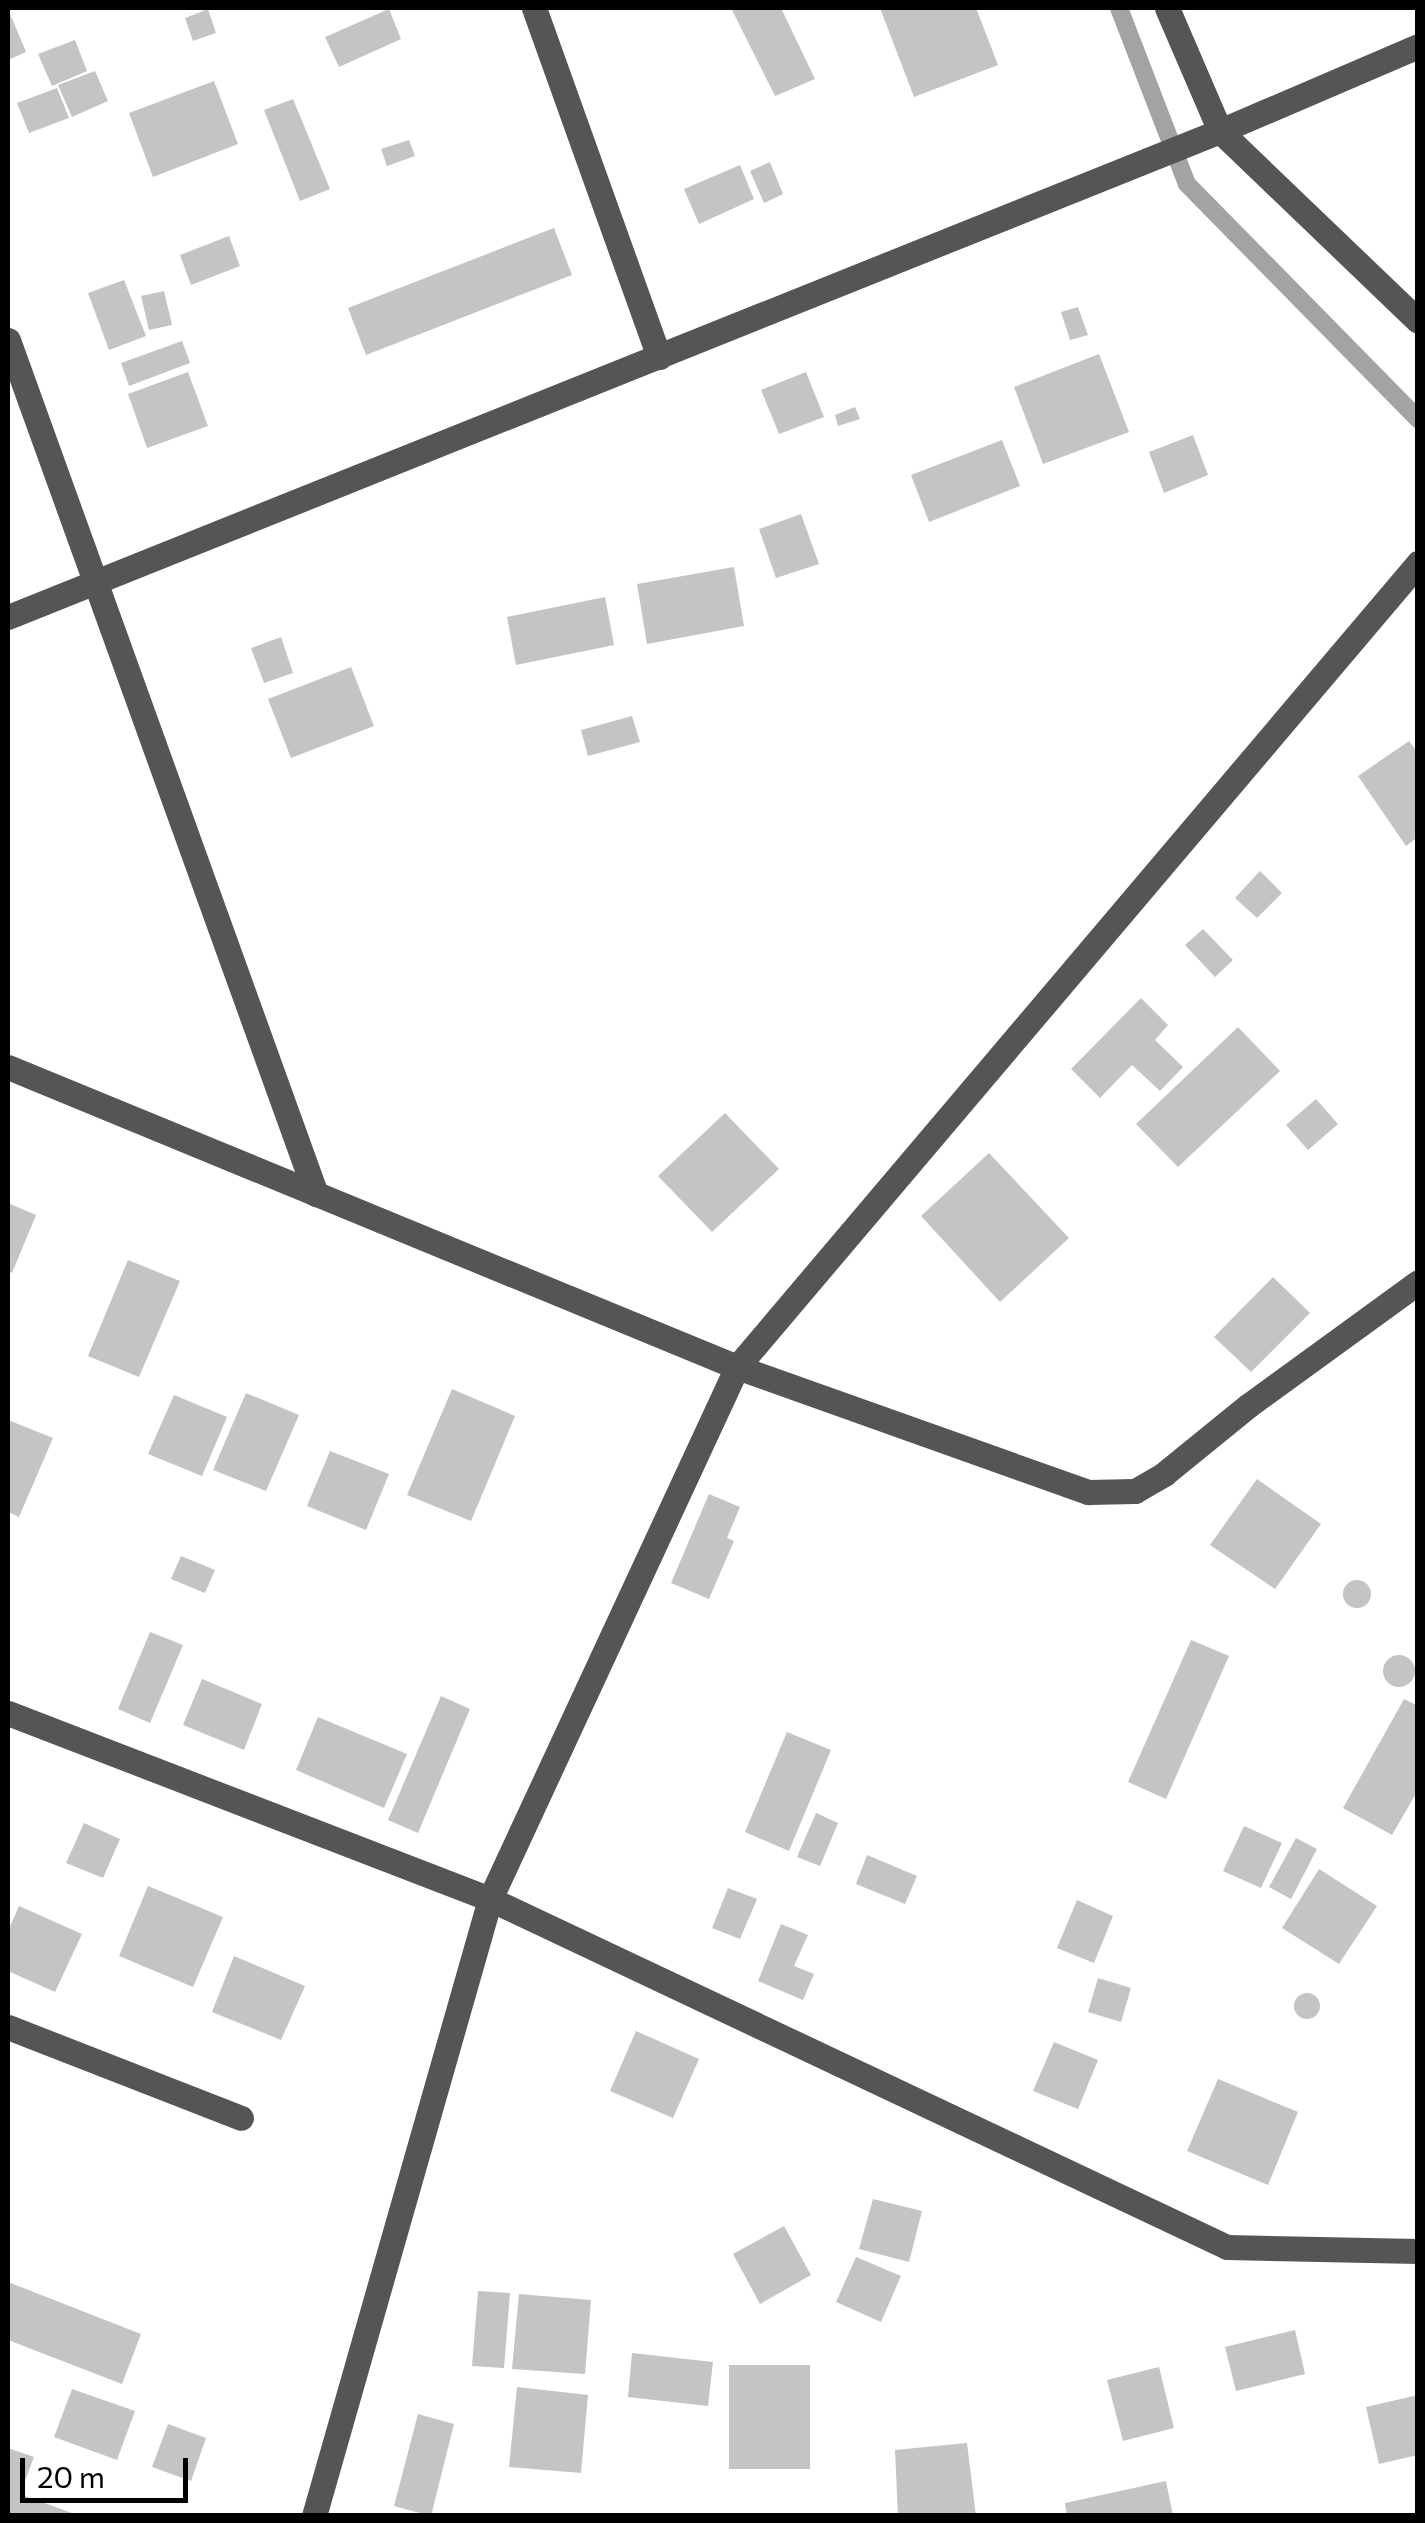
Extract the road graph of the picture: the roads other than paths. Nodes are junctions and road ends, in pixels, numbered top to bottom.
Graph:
1 (534, 8) edge
2 (1167, 8) edge
3 (1418, 46) edge
4 (1220, 130) junction
5 (1418, 321) edge
6 (8, 340) edge
7 (659, 357) junction
8 (1418, 564) edge
9 (95, 582) junction
10 (8, 617) edge
11 (8, 1067) edge
12 (316, 1194) junction
13 (1418, 1282) edge
14 (737, 1367) junction
15 (8, 1713) edge
16 (490, 1898) junction
17 (8, 2027) edge
18 (240, 2118) dead end
19 (1418, 2252) edge
20 (314, 2516) edge

1 - 7 street
2 - 4 street
3 - 4 street
4 - 5 street
4 - 7 street
6 - 9 street
7 - 9 street
8 - 14 street
9 - 10 street
9 - 12 street
11 - 12 street
12 - 14 street
13 - 14 street
14 - 16 street
15 - 16 street
16 - 19 street
16 - 20 street
17 - 18 street

